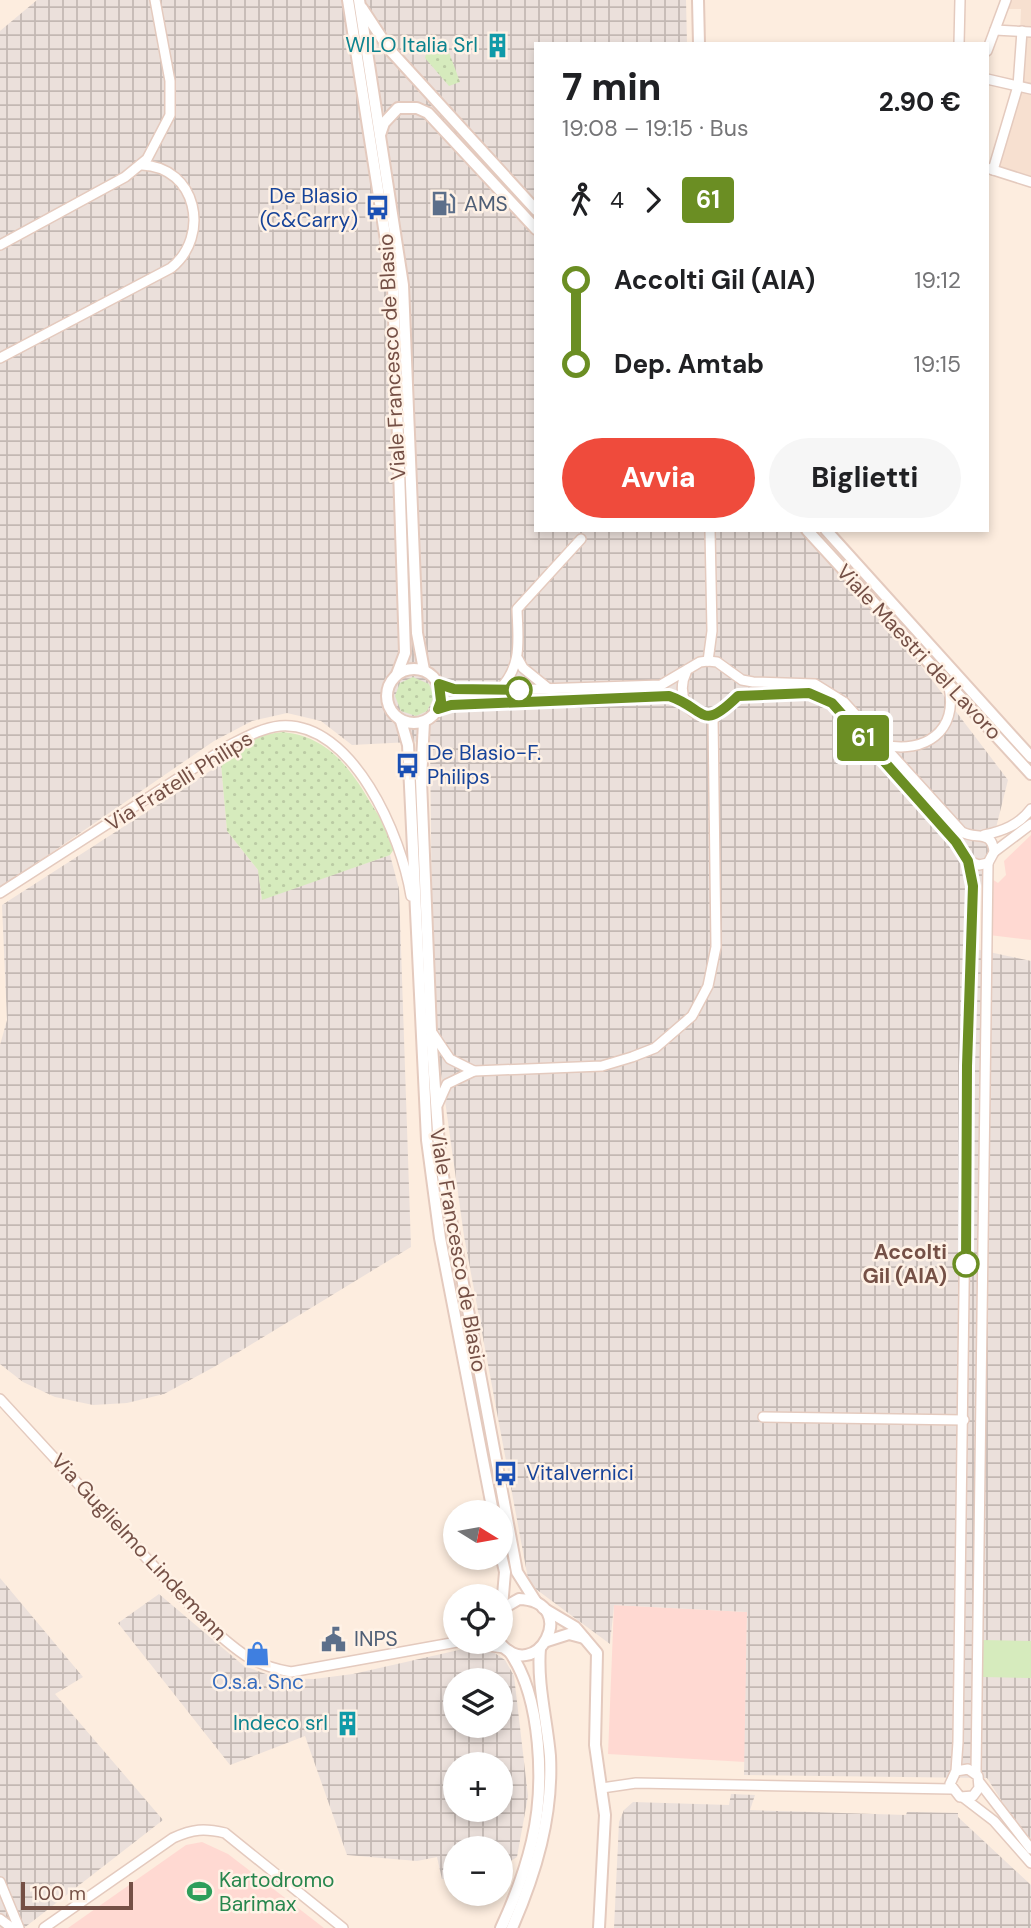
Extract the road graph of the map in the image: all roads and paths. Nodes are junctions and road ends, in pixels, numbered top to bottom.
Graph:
1 (155, 0) edge
2 (698, 0) edge
3 (960, 0) edge
4 (1006, 0) edge
5 (355, 1) edge
6 (995, 30) junction
7 (1027, 32) edge
8 (699, 42) edge
9 (959, 42) edge
10 (989, 46) edge
11 (989, 79) edge
12 (1018, 86) junction
13 (1031, 89) edge
14 (380, 135) junction
15 (145, 162) junction
16 (990, 169) edge
17 (1031, 181) edge
18 (534, 208) edge
19 (534, 227) edge
20 (0, 245) edge
21 (0, 358) edge
22 (710, 532) edge
23 (809, 532) edge
24 (828, 532) edge
25 (581, 539) dead end
26 (518, 659) junction
27 (708, 661) junction
28 (424, 670) junction
29 (686, 673) junction
30 (731, 673) junction
31 (397, 674) junction
32 (439, 684) junction
33 (949, 687) junction
34 (550, 690) junction
35 (498, 691) junction
36 (685, 702) junction
37 (732, 702) junction
38 (438, 709) junction
39 (713, 716) junction
40 (401, 721) junction
41 (424, 722) junction
42 (884, 745) junction
43 (1031, 757) edge
44 (1031, 774) edge
45 (1031, 808) edge
46 (1031, 824) edge
47 (979, 835) junction
48 (994, 852) junction
49 (966, 856) junction
50 (988, 863) junction
51 (0, 893) edge
52 (416, 927) junction
53 (431, 1031) junction
54 (474, 1071) junction
55 (436, 1116) junction
56 (0, 1399) edge
57 (763, 1417) dead end
58 (964, 1420) junction
59 (491, 1500) edge
60 (513, 1602) edge
61 (540, 1605) junction
62 (589, 1640) junction
63 (443, 1645) edge
64 (543, 1645) junction
65 (513, 1650) edge
66 (509, 1654) edge
67 (956, 1771) junction
68 (976, 1773) junction
69 (980, 1783) junction
70 (602, 1788) junction
71 (951, 1789) junction
72 (964, 1798) junction
73 (1031, 1849) edge
74 (1031, 1863) edge
75 (0, 1882) edge
76 (0, 1919) edge
77 (12, 1928) edge
78 (19, 1928) edge
79 (44, 1928) edge
80 (343, 1928) edge
81 (501, 1928) edge
82 (512, 1928) edge
83 (599, 1928) edge

1 - 15 street
2 - 8 street
3 - 9 street
4 - 6 street
5 - 14 street, Viale Francesco de Blasio
5 - 18 street
5 - 31 street, Viale Francesco de Blasio
6 - 7 street
6 - 10 street
7 - 12 street
11 - 12 street
12 - 13 street
12 - 16 street
14 - 19 street
14 - 28 street, Viale Francesco de Blasio
15 - 20 street
15 - 21 street
16 - 17 street
22 - 27 street
23 - 33 street, Viale Maestri del Lavoro
24 - 43 street, Viale Maestri del Lavoro
25 - 26 street
26 - 34 street
26 - 35 street
27 - 29 street
27 - 30 street
28 - 31 street
28 - 32 street
29 - 34 street
29 - 36 street
30 - 37 street
30 - 42 street
31 - 40 street
32 - 35 street
32 - 38 street
33 - 42 street
33 - 44 street, Viale Maestri del Lavoro
34 - 35 street
36 - 38 street
36 - 39 street
37 - 39 street
37 - 49 street
38 - 41 street
39 - 54 street
40 - 41 street
40 - 52 street, Viale Francesco de Blasio
41 - 53 street, Viale Francesco de Blasio
42 - 47 street
45 - 47 street
46 - 48 street
47 - 48 street
47 - 49 street
48 - 50 street
49 - 50 street
49 - 58 street
50 - 68 street
51 - 52 street, Via Fratelli Philips
52 - 59 street, Viale Francesco de Blasio
53 - 54 street
53 - 55 street, Viale Francesco de Blasio
54 - 55 street
55 - 61 street, Viale Francesco de Blasio
56 - 63 street, Via Guglielmo Lindemann
57 - 58 street
58 - 67 street
60 - 61 street
61 - 62 street
61 - 64 street
62 - 64 street
62 - 70 street
64 - 65 street
64 - 82 street
66 - 81 street
67 - 68 street
67 - 71 street
68 - 69 street
69 - 72 street
69 - 73 street
70 - 71 street
70 - 83 street
71 - 72 street
72 - 74 street
75 - 78 street
76 - 77 street
79 - 80 street

